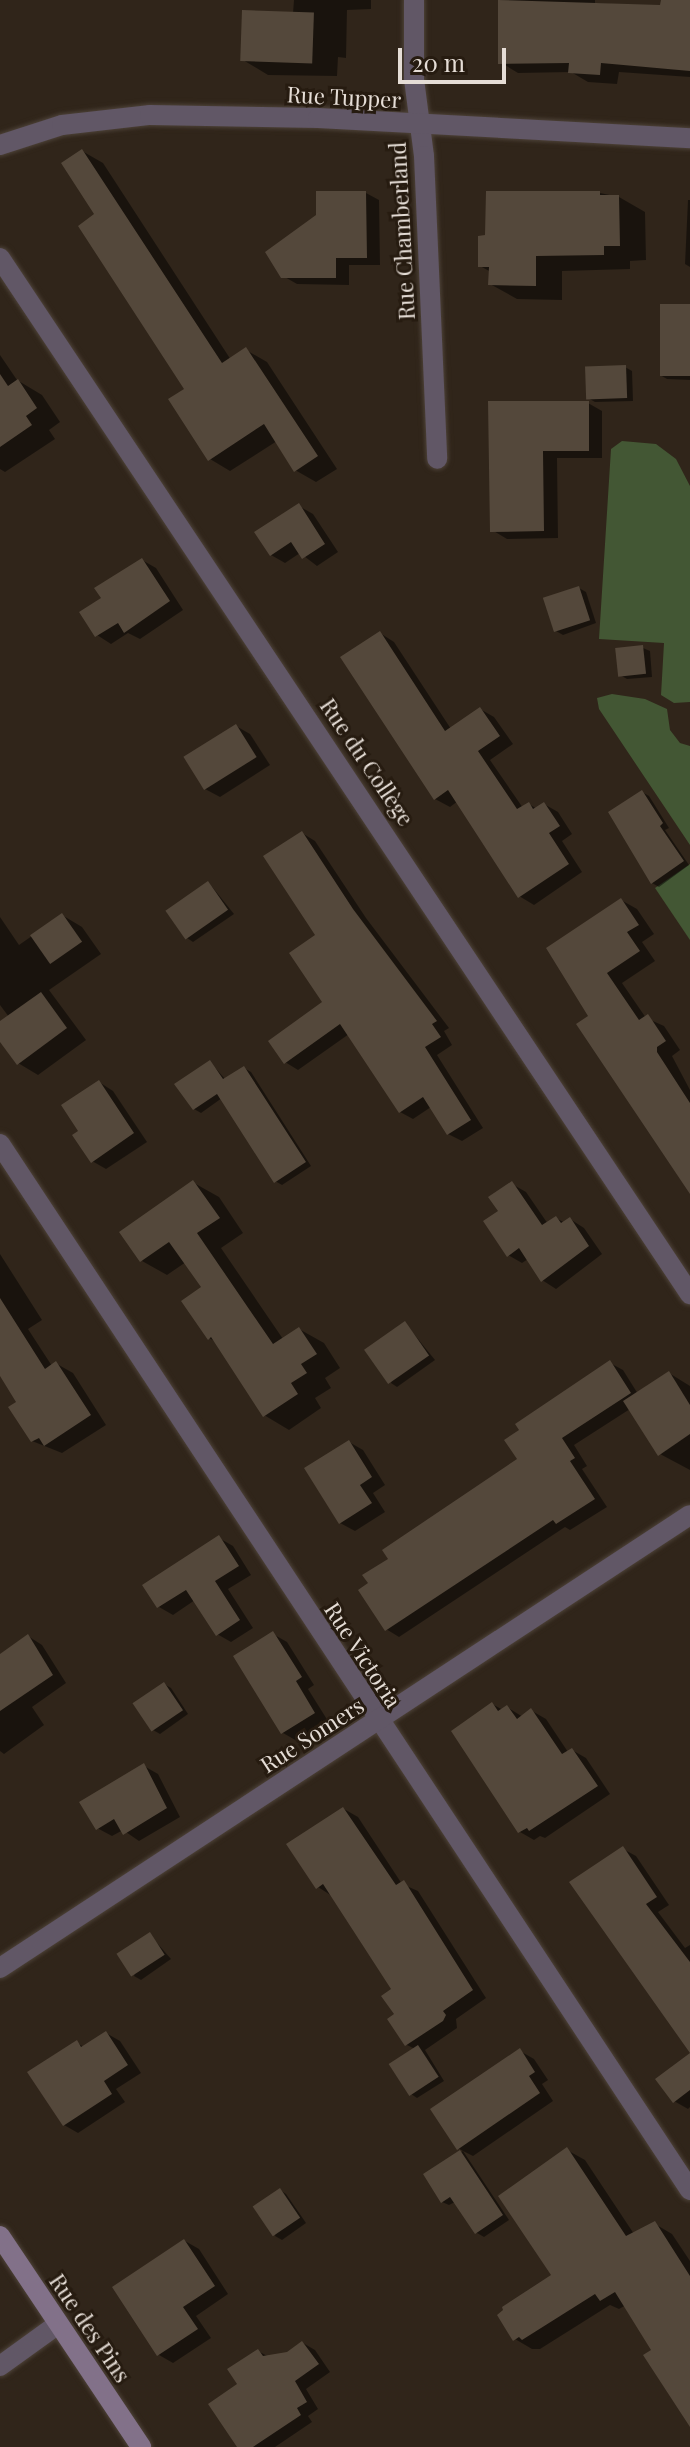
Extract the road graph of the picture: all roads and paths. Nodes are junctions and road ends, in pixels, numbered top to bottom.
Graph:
1 (414, 0) edge
2 (420, 124) junction
3 (690, 138) edge
4 (0, 145) edge
5 (0, 258) edge
6 (437, 459) dead end
7 (0, 1144) edge
8 (690, 1294) edge
9 (690, 1515) edge
10 (378, 1720) junction
11 (0, 1968) edge
12 (690, 2190) edge
13 (0, 2236) edge
14 (58, 2324) junction
15 (0, 2366) edge
16 (141, 2447) edge

1 - 2 street, Rue Chamberland
2 - 3 street, Rue Tupper
2 - 4 street, Rue Tupper
2 - 6 street, Rue Chamberland
5 - 8 street, Rue du Collège
7 - 10 street, Rue Victoria
9 - 10 street, Rue Somers
10 - 11 street, Rue Somers
10 - 12 street, Rue Victoria
13 - 14 street, Rue des Pins
14 - 15 street
14 - 16 street, Rue des Pins

